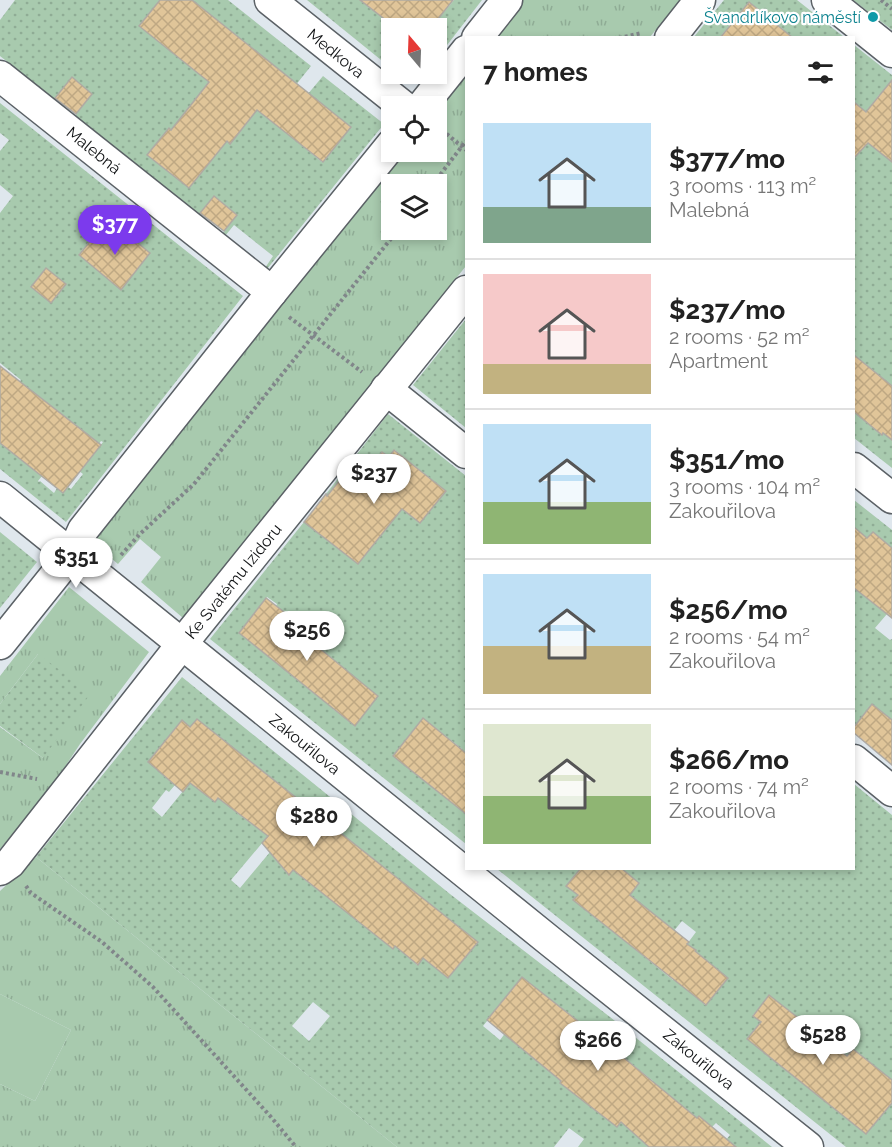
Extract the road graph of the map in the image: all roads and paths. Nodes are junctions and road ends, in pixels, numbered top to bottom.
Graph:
1 (270, 0) edge
2 (507, 0) edge
3 (700, 0) edge
4 (827, 0) edge
5 (881, 0) edge
6 (892, 9) edge
7 (479, 36) edge
8 (672, 36) edge
9 (465, 52) edge
10 (892, 52) edge
11 (0, 76) edge
12 (390, 96) edge
13 (430, 96) edge
14 (447, 134) edge
15 (464, 148) edge
16 (381, 158) edge
17 (442, 174) edge
18 (390, 240) edge
19 (272, 292) junction
20 (465, 292) edge
21 (314, 336) junction
22 (386, 389) junction
23 (465, 452) edge
24 (855, 469) edge
25 (0, 497) edge
26 (892, 498) edge
27 (72, 555) junction
28 (120, 557) dead end
29 (0, 645) edge
30 (182, 645) junction
31 (855, 761) edge
32 (892, 791) edge
33 (5, 867) edge
34 (296, 1147) edge
35 (808, 1147) edge

1 - 12 street, Medkova
2 - 7 street
3 - 8 street
4 - 10 street
5 - 6 path
9 - 13 street
11 - 19 street, Malebná
14 - 15 path
15 - 17 path
16 - 19 street
18 - 21 path
19 - 21 path
19 - 27 street
20 - 22 street, Ke Svatému Izidoru
21 - 22 path
21 - 28 path
22 - 23 street
22 - 30 street, Ke Svatému Izidoru
24 - 26 street
25 - 27 street, Zakouřilova
27 - 29 street
27 - 30 street, Zakouřilova
30 - 33 street, Ke Svatému Izidoru
30 - 35 street, Zakouřilova
31 - 32 street
33 - 34 path

